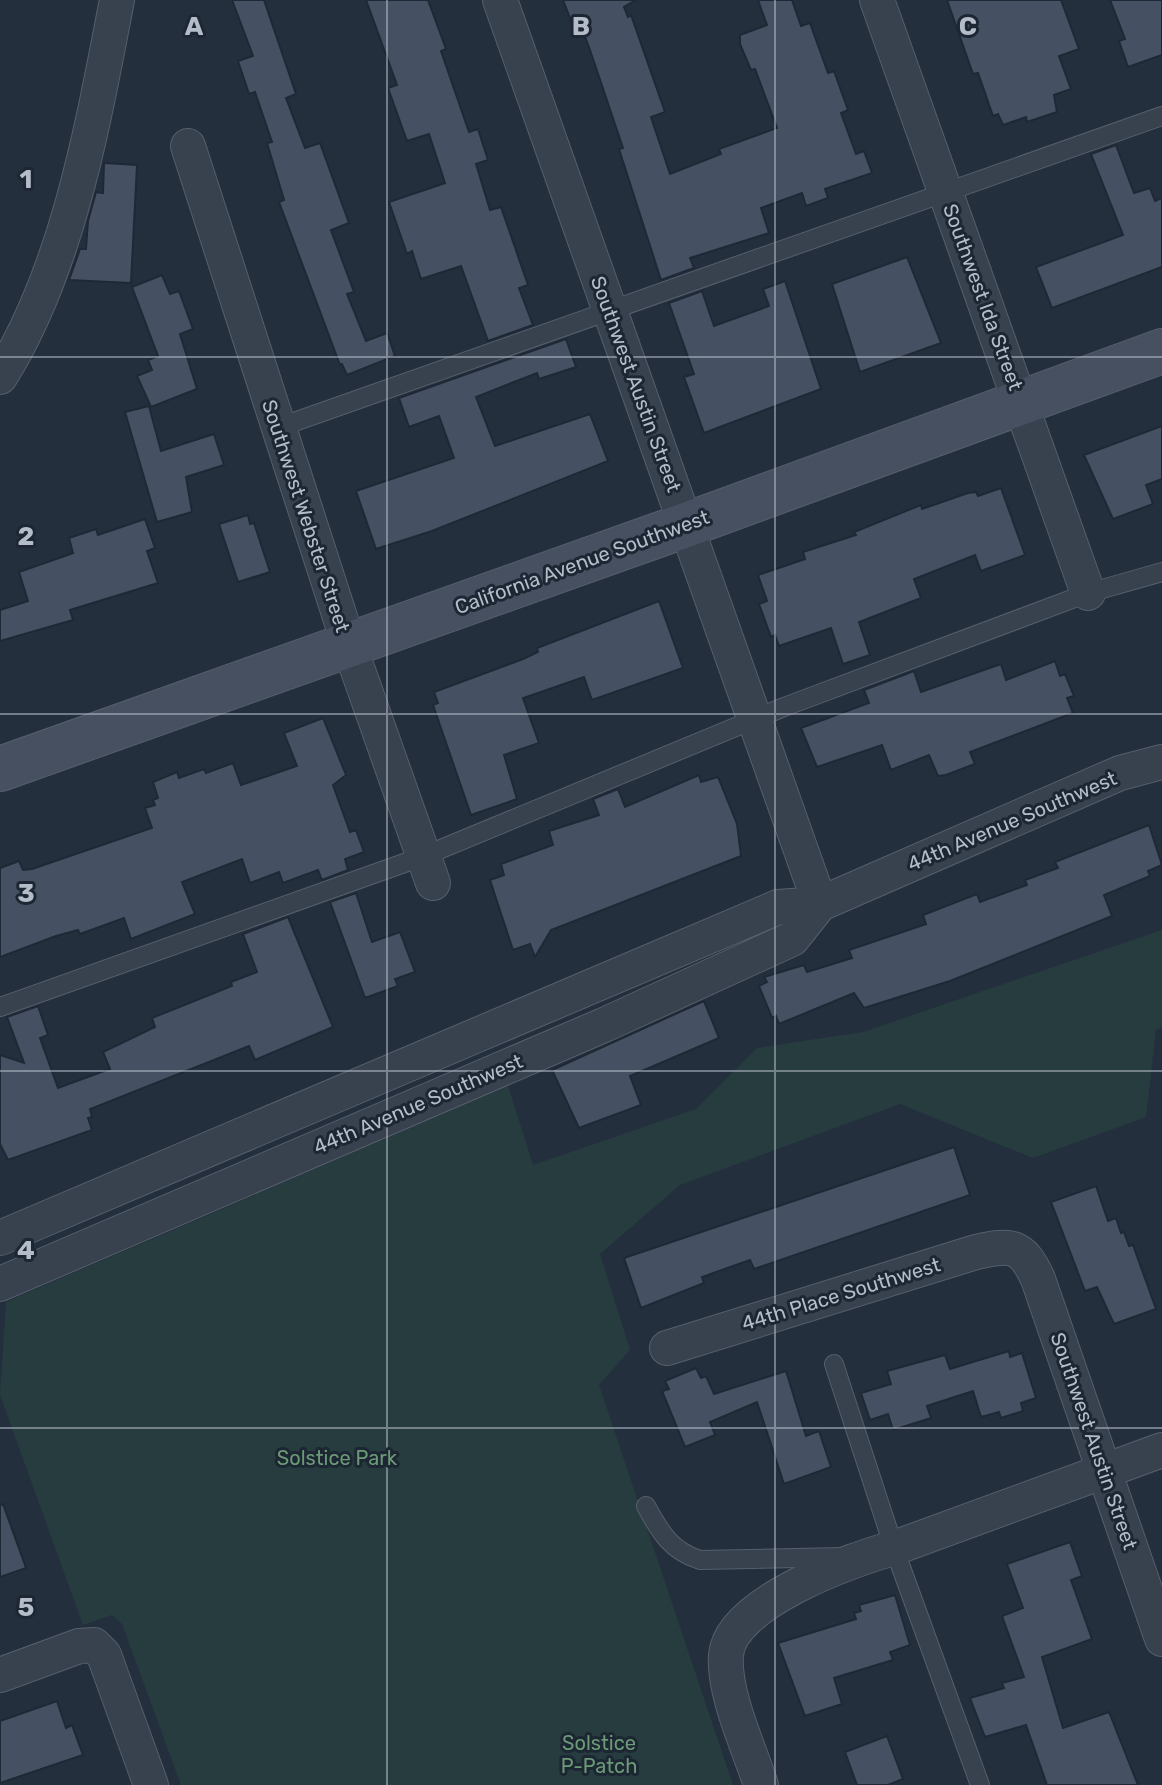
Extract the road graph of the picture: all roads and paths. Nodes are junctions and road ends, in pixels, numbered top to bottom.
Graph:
1 (117, 0) edge
2 (500, 0) edge
3 (877, 0) edge
4 (1162, 116) edge
5 (188, 146) dead end
6 (946, 192) junction
7 (610, 310) junction
8 (1162, 351) edge
9 (0, 377) edge
10 (1021, 402) junction
11 (277, 428) junction
12 (686, 525) junction
13 (1162, 572) edge
14 (1088, 593) junction
15 (349, 645) junction
16 (756, 720) junction
17 (1162, 762) edge
18 (0, 769) edge
19 (429, 870) junction
20 (820, 904) junction
21 (0, 1007) edge
22 (0, 1238) edge
23 (1016, 1248) joint
24 (0, 1284) edge
25 (667, 1348) dead end
26 (834, 1364) dead end
27 (1162, 1450) edge
28 (1104, 1471) junction
29 (646, 1506) dead end
30 (894, 1548) junction
31 (861, 1557) junction
32 (1162, 1639) edge
33 (0, 1675) edge
34 (151, 1785) edge
35 (761, 1785) edge
36 (980, 1785) edge

1 - 9 street
2 - 7 street, Southwest Austin Street
3 - 6 street, Southwest Ida Street
4 - 6 lane
5 - 11 street, Southwest Webster Street
6 - 7 lane
6 - 10 street, Southwest Ida Street
7 - 11 lane
7 - 12 street, Southwest Austin Street
8 - 10 main road, California Avenue Southwest
10 - 12 main road, California Avenue Southwest
10 - 14 street, Southwest Ida Street
11 - 15 street, Southwest Webster Street
12 - 15 main road, California Avenue Southwest
12 - 16 street, Southwest Austin Street
13 - 14 lane
14 - 16 lane
15 - 18 main road, California Avenue Southwest
15 - 19 street, Southwest Webster Street
16 - 19 lane
16 - 20 street, Southwest Austin Street
17 - 20 street, 44th Avenue Southwest
19 - 21 lane
20 - 22 street, 44th Avenue Southwest
20 - 24 street, 44th Avenue Southwest
23 - 25 street, 44th Place Southwest
23 - 28 street, Southwest Austin Street
26 - 30 lane
27 - 28 street
28 - 30 street
28 - 32 street, Southwest Austin Street
29 - 31 lane
30 - 31 street
30 - 36 lane
31 - 35 street
33 - 34 street

